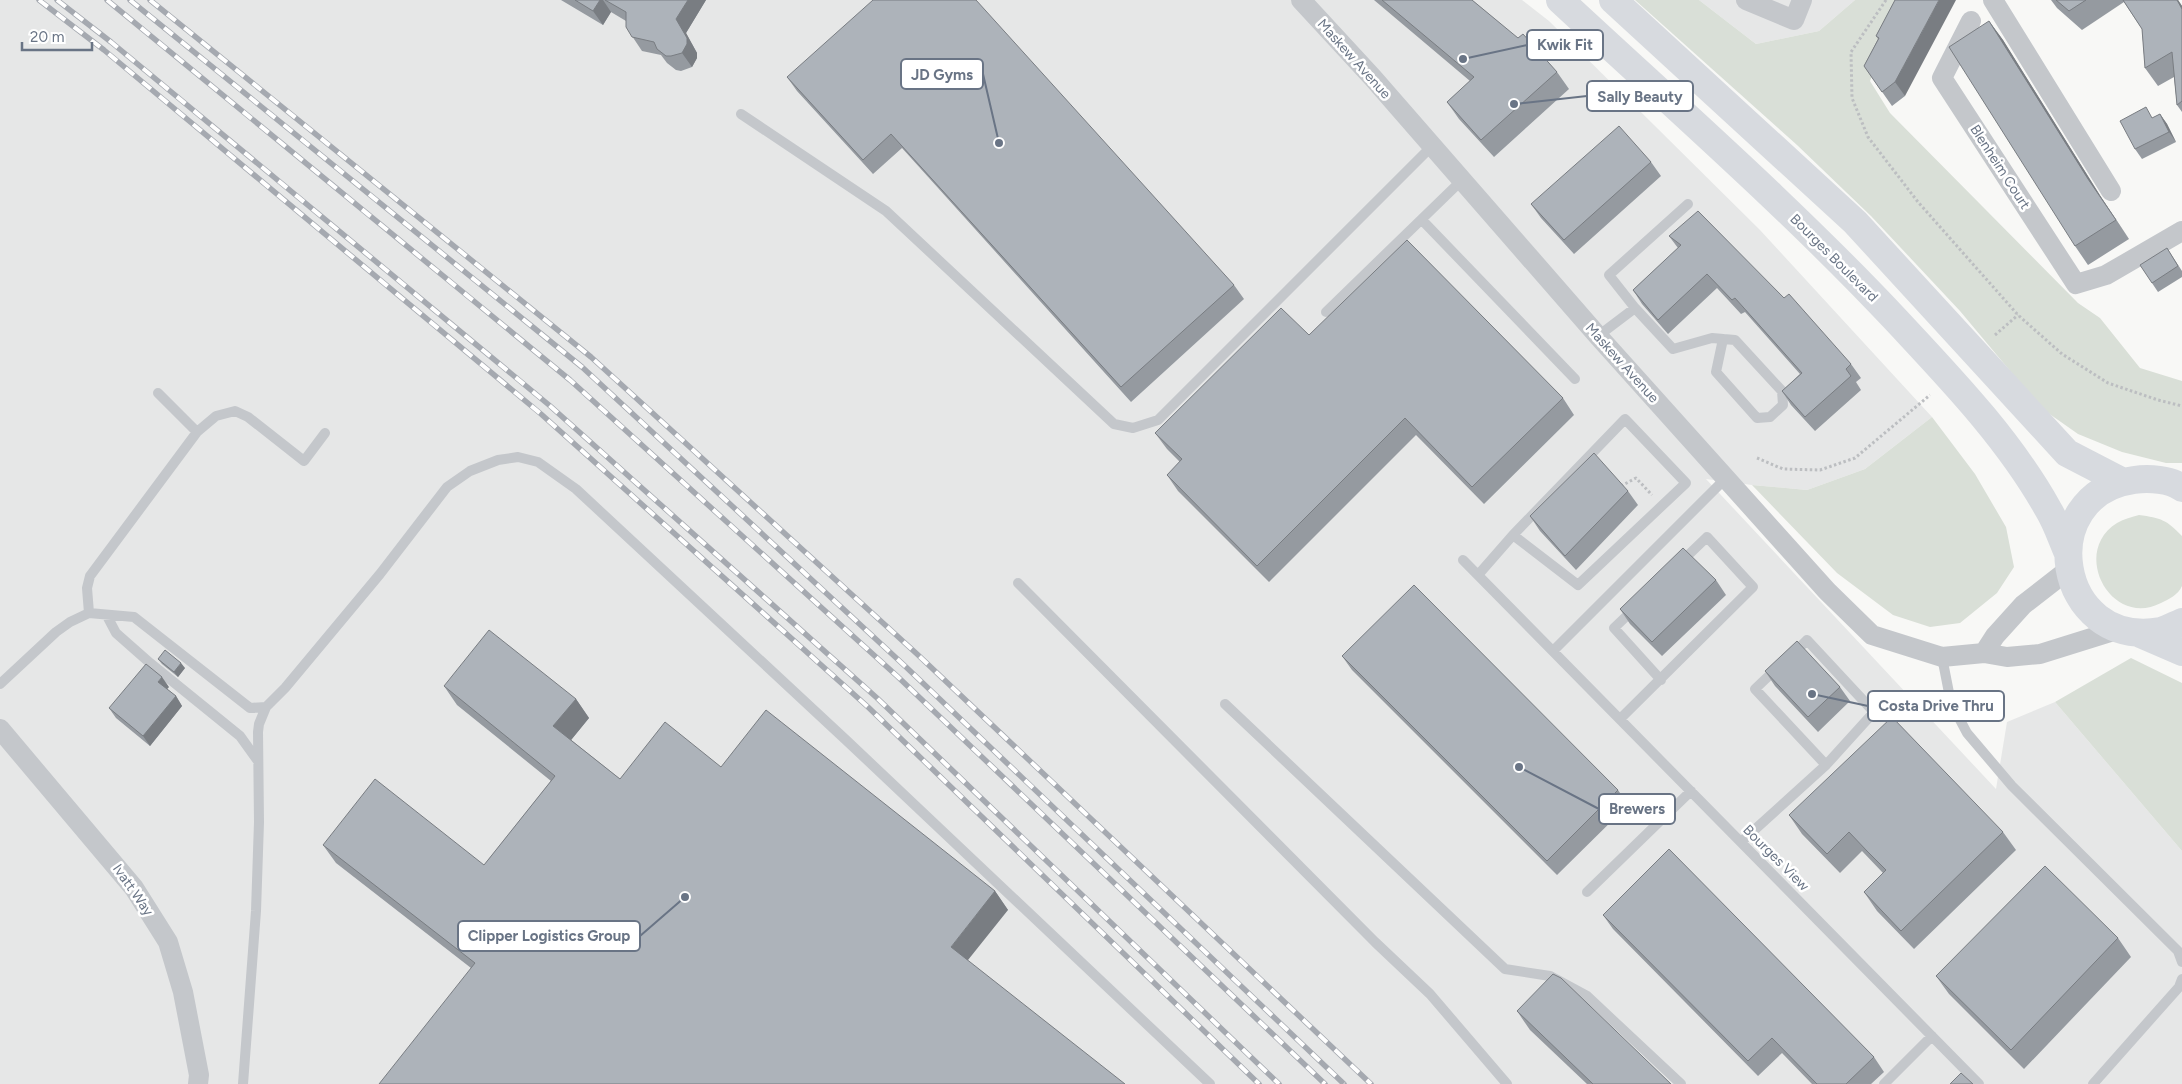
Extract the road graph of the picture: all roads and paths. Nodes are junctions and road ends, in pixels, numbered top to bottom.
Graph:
1 (1300, 0) edge
2 (1560, 0) edge
3 (1613, 0) edge
4 (1746, 0) edge
5 (1802, 0) edge
6 (1886, 0) edge
7 (1993, 0) edge
8 (1972, 21) dead end
9 (741, 114) dead end
10 (1432, 146) junction
11 (1462, 180) junction
12 (2111, 191) dead end
13 (1688, 204) dead end
14 (1422, 220) junction
15 (2182, 231) edge
16 (1634, 308) junction
17 (1326, 312) dead end
18 (2018, 315) junction
19 (1995, 335) dead end
20 (1598, 336) junction
21 (1723, 339) junction
22 (1575, 379) dead end
23 (158, 394) dead end
24 (1930, 395) dead end
25 (2182, 406) edge
26 (197, 432) junction
27 (325, 434) dead end
28 (1757, 458) dead end
29 (1636, 478) dead end
30 (1726, 478) junction
31 (2122, 482) junction
32 (1621, 486) edge
33 (2182, 488) edge
34 (1513, 535) junction
35 (1463, 560) dead end
36 (2068, 560) junction
37 (1674, 570) edge
38 (1478, 575) junction
39 (1018, 583) dead end
40 (1640, 602) edge
41 (89, 613) junction
42 (107, 616) junction
43 (2182, 622) edge
44 (2129, 631) junction
45 (1553, 651) junction
46 (2182, 652) edge
47 (1984, 653) junction
48 (1942, 657) junction
49 (1661, 680) junction
50 (0, 684) edge
51 (1224, 704) dead end
52 (266, 707) junction
53 (1620, 719) junction
54 (0, 729) edge
55 (258, 761) junction
56 (1826, 765) junction
57 (1691, 791) junction
58 (1741, 842) junction
59 (1587, 892) dead end
60 (2182, 962) edge
61 (2182, 980) edge
62 (1932, 1036) junction
63 (198, 1084) edge
64 (243, 1084) edge
65 (1210, 1084) edge
66 (1507, 1084) edge
67 (1681, 1084) edge
68 (1884, 1084) edge
69 (1979, 1084) edge
70 (2093, 1084) edge

1 - 10 street, Maskew Avenue
2 - 36 main road, Bourges Boulevard
3 - 31 main road
4 - 5 street
6 - 18 path
7 - 12 street
8 - 15 street, Blenheim Court
9 - 10 lane
10 - 11 street, Maskew Avenue
11 - 14 lane
11 - 20 street, Maskew Avenue
13 - 16 lane
14 - 17 lane
14 - 22 lane
16 - 20 lane
16 - 21 lane
18 - 19 path
18 - 25 path
20 - 30 street, Maskew Avenue
21 - 21 lane
23 - 26 lane
24 - 28 path
26 - 27 lane
26 - 41 lane
29 - 32 path
30 - 45 lane
30 - 48 street, Maskew Avenue
31 - 33 main road
31 - 36 main road
34 - 34 lane
34 - 38 lane
35 - 38 lane, Bourges View
36 - 44 main road, Bourges Boulevard
36 - 47 street
37 - 49 lane
38 - 45 lane, Bourges View
39 - 66 lane
40 - 49 lane
41 - 42 lane
41 - 50 lane
42 - 52 lane
42 - 55 lane
43 - 44 main road
44 - 46 main road
44 - 47 street, Maskew Avenue
45 - 53 lane, Bourges View
47 - 48 street, Maskew Avenue
48 - 60 lane
49 - 53 lane
51 - 67 lane
52 - 55 lane
52 - 65 lane
53 - 57 lane, Bourges View
54 - 63 street, Ivatt Way
55 - 64 lane
56 - 56 lane
56 - 58 lane
57 - 58 lane, Bourges View
57 - 59 lane
58 - 62 lane, Bourges View
61 - 70 lane
62 - 68 lane
62 - 69 lane, Bourges View

